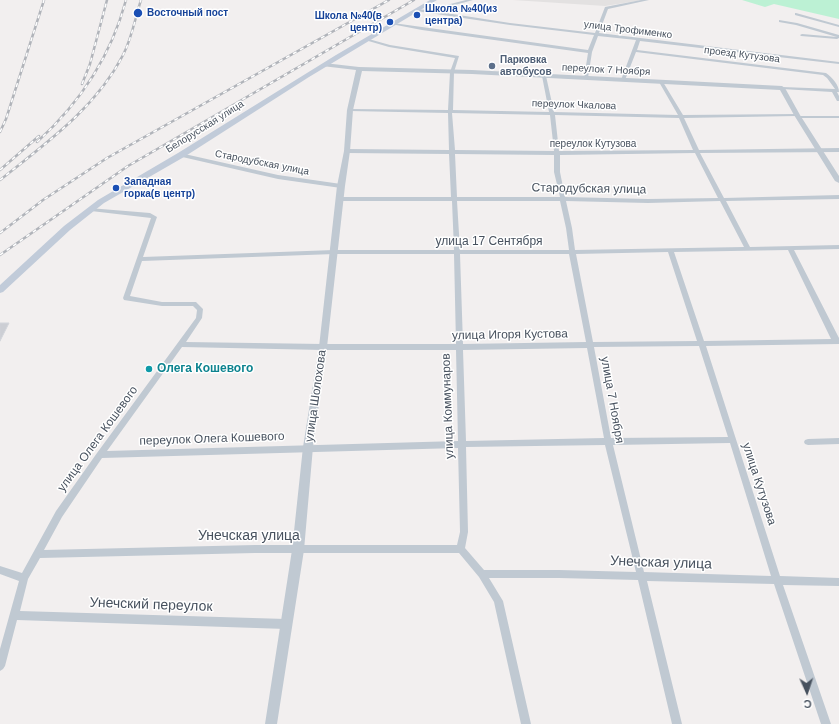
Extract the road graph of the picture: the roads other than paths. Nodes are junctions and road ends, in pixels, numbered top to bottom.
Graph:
1 (434, 0) edge
2 (647, 0) edge
3 (468, 1) edge
4 (416, 10) junction
5 (427, 12) junction
6 (796, 14) dead end
7 (780, 21) dead end
8 (393, 24) junction
9 (839, 26) edge
10 (596, 34) junction
11 (802, 34) dead end
12 (839, 37) edge
13 (368, 39) junction
14 (639, 39) junction
15 (635, 51) junction
16 (590, 52) junction
17 (839, 63) edge
18 (324, 65) junction
19 (359, 69) junction
20 (452, 72) junction
21 (544, 76) junction
22 (586, 78) junction
23 (623, 80) junction
24 (661, 82) junction
25 (782, 88) junction
26 (837, 91) edge
27 (839, 100) edge
28 (350, 110) junction
29 (450, 112) junction
30 (552, 113) junction
31 (798, 116) junction
32 (681, 117) junction
33 (839, 117) edge
34 (839, 150) edge
35 (347, 151) junction
36 (819, 151) junction
37 (451, 152) junction
38 (697, 152) junction
39 (557, 153) junction
40 (180, 155) junction
41 (839, 181) edge
42 (341, 186) junction
43 (839, 197) edge
44 (340, 199) junction
45 (563, 199) junction
46 (454, 200) junction
47 (722, 200) junction
48 (91, 209) junction
49 (839, 247) edge
50 (790, 248) junction
51 (748, 249) junction
52 (670, 250) junction
53 (334, 252) junction
54 (572, 252) junction
55 (457, 253) junction
56 (140, 259) junction
57 (0, 290) edge
58 (837, 341) edge
59 (181, 344) junction
60 (702, 344) junction
61 (591, 345) junction
62 (323, 347) junction
63 (458, 347) junction
64 (732, 440) junction
65 (608, 441) junction
66 (839, 441) edge
67 (808, 442) dead end
68 (461, 443) junction
69 (308, 447) junction
70 (100, 455) junction
71 (462, 549) junction
72 (298, 550) junction
73 (38, 554) junction
74 (0, 570) edge
75 (482, 574) junction
76 (640, 576) junction
77 (24, 578) junction
78 (777, 581) junction
79 (839, 582) edge
80 (15, 615) junction
81 (286, 624) junction
82 (0, 666) edge
83 (271, 724) edge
84 (526, 724) edge
85 (678, 724) edge
86 (826, 724) edge

1 - 4 main road, Белорусская улица
2 - 10 street
3 - 5 street
4 - 5 street, улица Трофименко
4 - 8 main road, Белорусская улица
5 - 10 street, улица Трофименко
6 - 9 street
7 - 12 street
8 - 13 main road, Белорусская улица
8 - 16 street
10 - 14 street, улица Трофименко
10 - 16 street
11 - 12 street
13 - 18 main road, Белорусская улица
13 - 20 street, улица Коммунаров
14 - 15 street
14 - 17 street, улица Трофименко
15 - 23 street
15 - 26 street, проезд Кутузова
16 - 22 street
18 - 19 street, переулок 7 Ноября
18 - 40 main road, Белорусская улица
19 - 20 street, переулок 7 Ноября
19 - 28 street, улица Шолохова
20 - 21 street, переулок 7 Ноября
20 - 29 street, улица Коммунаров
21 - 22 street, переулок 7 Ноября
21 - 30 street, улица 7 Ноября
22 - 23 street, переулок 7 Ноября
23 - 24 street, переулок 7 Ноября
24 - 25 street, переулок 7 Ноября
24 - 32 street
25 - 26 street, переулок 7 Ноября
25 - 31 street
26 - 27 street, проезд Кутузова
28 - 29 street, переулок Чкалова
28 - 35 street, улица Шолохова
29 - 30 street, переулок Чкалова
29 - 37 street, улица Коммунаров
30 - 32 street, переулок Чкалова
30 - 39 street, улица 7 Ноября
31 - 32 street, переулок Чкалова
31 - 33 street, переулок Чкалова
31 - 36 street
32 - 38 street
34 - 36 street, переулок Кутузова
35 - 37 street, переулок Кутузова
35 - 42 street, улица Шолохова
36 - 38 street, переулок Кутузова
36 - 41 street
37 - 39 street, переулок Кутузова
37 - 46 street, улица Коммунаров
38 - 39 street, переулок Кутузова
38 - 47 street
39 - 45 street, улица 7 Ноября
40 - 42 street, Стародубская улица
40 - 48 main road, Белорусская улица
42 - 44 street, улица Шолохова
43 - 47 street, Стародубская улица
44 - 46 street, Стародубская улица
44 - 53 street, улица Шолохова
45 - 46 street, Стародубская улица
45 - 47 street, Стародубская улица
45 - 54 street, улица 7 Ноября
46 - 55 street, улица Коммунаров
47 - 51 street
48 - 56 street, улица Олега Кошевого
48 - 57 main road, Белорусская улица
49 - 50 street, улица 17 Сентября
50 - 51 street, улица 17 Сентября
50 - 58 street
51 - 52 street, улица 17 Сентября
52 - 54 street, улица 17 Сентября
52 - 60 street, улица Кутузова
53 - 55 street, улица 17 Сентября
53 - 56 street, улица 17 Сентября
53 - 62 street, улица Шолохова
54 - 55 street, улица 17 Сентября
54 - 61 street, улица 7 Ноября
55 - 63 street, улица Коммунаров
56 - 59 street, улица Олега Кошевого
58 - 60 street, улица Игоря Кустова
59 - 62 street, улица Игоря Кустова
59 - 70 street, улица Олега Кошевого
60 - 61 street, улица Игоря Кустова
60 - 64 street, улица Кутузова
61 - 63 street, улица Игоря Кустова
61 - 65 street, улица 7 Ноября
62 - 63 street, улица Игоря Кустова
62 - 69 street, улица Шолохова
63 - 68 street, улица Коммунаров
64 - 65 street, переулок Олега Кошевого
64 - 78 street, улица Кутузова
65 - 68 street, переулок Олега Кошевого
65 - 76 street, улица 7 Ноября
66 - 67 street
68 - 69 street, переулок Олега Кошевого
68 - 71 street, улица Коммунаров
69 - 70 street, переулок Олега Кошевого
69 - 72 street, улица Шолохова
70 - 73 street, улица Олега Кошевого
71 - 72 street, Унечская улица
71 - 75 street
72 - 73 street, Унечская улица
72 - 81 street, улица Шолохова
73 - 77 street, улица Олега Кошевого
74 - 77 street
75 - 76 street, Унечская улица
75 - 84 street
76 - 78 street, Унечская улица
76 - 85 street, улица 7 Ноября
77 - 80 street, улица Олега Кошевого
78 - 79 street, Унечская улица
78 - 86 street, улица Кутузова
80 - 81 street, Унечский переулок
80 - 82 street, улица Олега Кошевого
81 - 83 street, улица Шолохова

